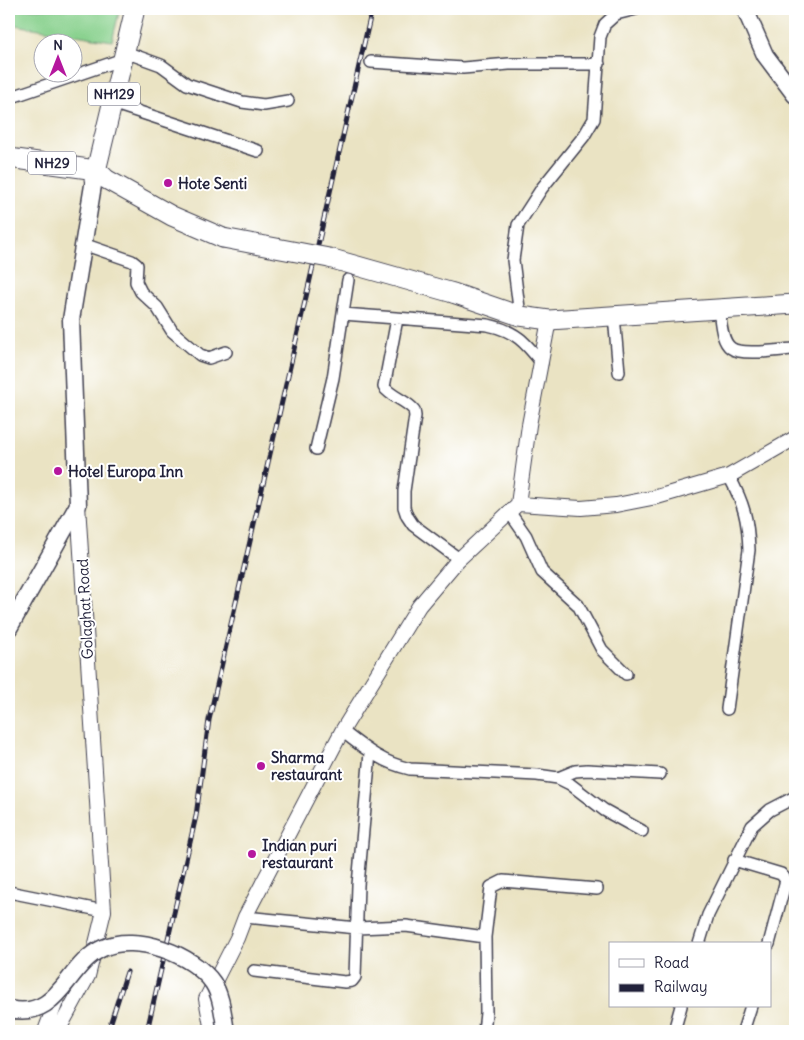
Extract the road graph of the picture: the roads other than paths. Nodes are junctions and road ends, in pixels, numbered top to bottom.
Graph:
1 (135, 9) edge
2 (636, 9) edge
3 (744, 9) edge
4 (124, 56) junction
5 (371, 62) dead end
6 (599, 64) junction
7 (795, 95) edge
8 (9, 98) edge
9 (288, 101) dead end
10 (112, 103) junction
11 (258, 151) dead end
12 (9, 158) edge
13 (9, 169) edge
14 (98, 176) junction
15 (84, 244) junction
16 (348, 280) dead end
17 (795, 304) edge
18 (719, 310) junction
19 (343, 314) junction
20 (520, 316) junction
21 (614, 316) junction
22 (397, 319) junction
23 (549, 320) junction
24 (793, 349) dead end
25 (226, 352) dead end
26 (542, 363) junction
27 (619, 372) dead end
28 (795, 438) edge
29 (316, 450) dead end
30 (729, 476) junction
31 (78, 505) junction
32 (514, 509) junction
33 (459, 559) junction
34 (9, 628) edge
35 (626, 674) dead end
36 (727, 709) dead end
37 (342, 731) junction
38 (370, 753) junction
39 (660, 774) dead end
40 (558, 778) junction
41 (795, 797) edge
42 (642, 831) dead end
43 (734, 860) junction
44 (597, 889) dead end
45 (9, 892) edge
46 (104, 911) junction
47 (244, 917) junction
48 (358, 928) junction
49 (485, 937) junction
50 (700, 942) edge
51 (770, 942) edge
52 (254, 971) dead end
53 (59, 994) junction
54 (9, 1008) edge
55 (680, 1008) edge
56 (750, 1008) edge
57 (45, 1031) edge
58 (58, 1031) edge
59 (212, 1031) edge
60 (226, 1031) edge
61 (484, 1031) edge
62 (674, 1031) edge
63 (743, 1031) edge

1 - 4 main road, NH129
2 - 6 street
3 - 7 main road
4 - 8 street
4 - 9 street
4 - 10 main road, NH129
5 - 6 street
6 - 20 street
10 - 11 street
10 - 14 main road, NH129
12 - 14 main road, NH29
13 - 14 main road, NH29
14 - 15 main road, Golaghat Road
14 - 20 main road, bridge
15 - 25 street
15 - 31 main road, Golaghat Road
16 - 19 street
17 - 18 main road
18 - 21 main road
18 - 24 street
19 - 22 street
19 - 29 street
20 - 23 main road
21 - 23 main road
21 - 27 street
22 - 26 street
22 - 33 street
23 - 26 street
26 - 32 street
28 - 30 street
30 - 32 street
30 - 36 street
31 - 34 main road
31 - 46 street, Golaghat Road
32 - 33 street
32 - 35 street
33 - 37 street
37 - 38 street
37 - 47 street
38 - 40 street
38 - 48 street
39 - 40 street
40 - 42 street
41 - 43 street
43 - 50 street
43 - 51 street
44 - 49 street
45 - 46 street
46 - 58 street, Golaghat Road
47 - 48 street
47 - 59 street
48 - 49 street
48 - 52 street
49 - 61 street
53 - 54 main road, bridge
53 - 57 street
53 - 60 main road, bridge
55 - 62 street
56 - 63 street

